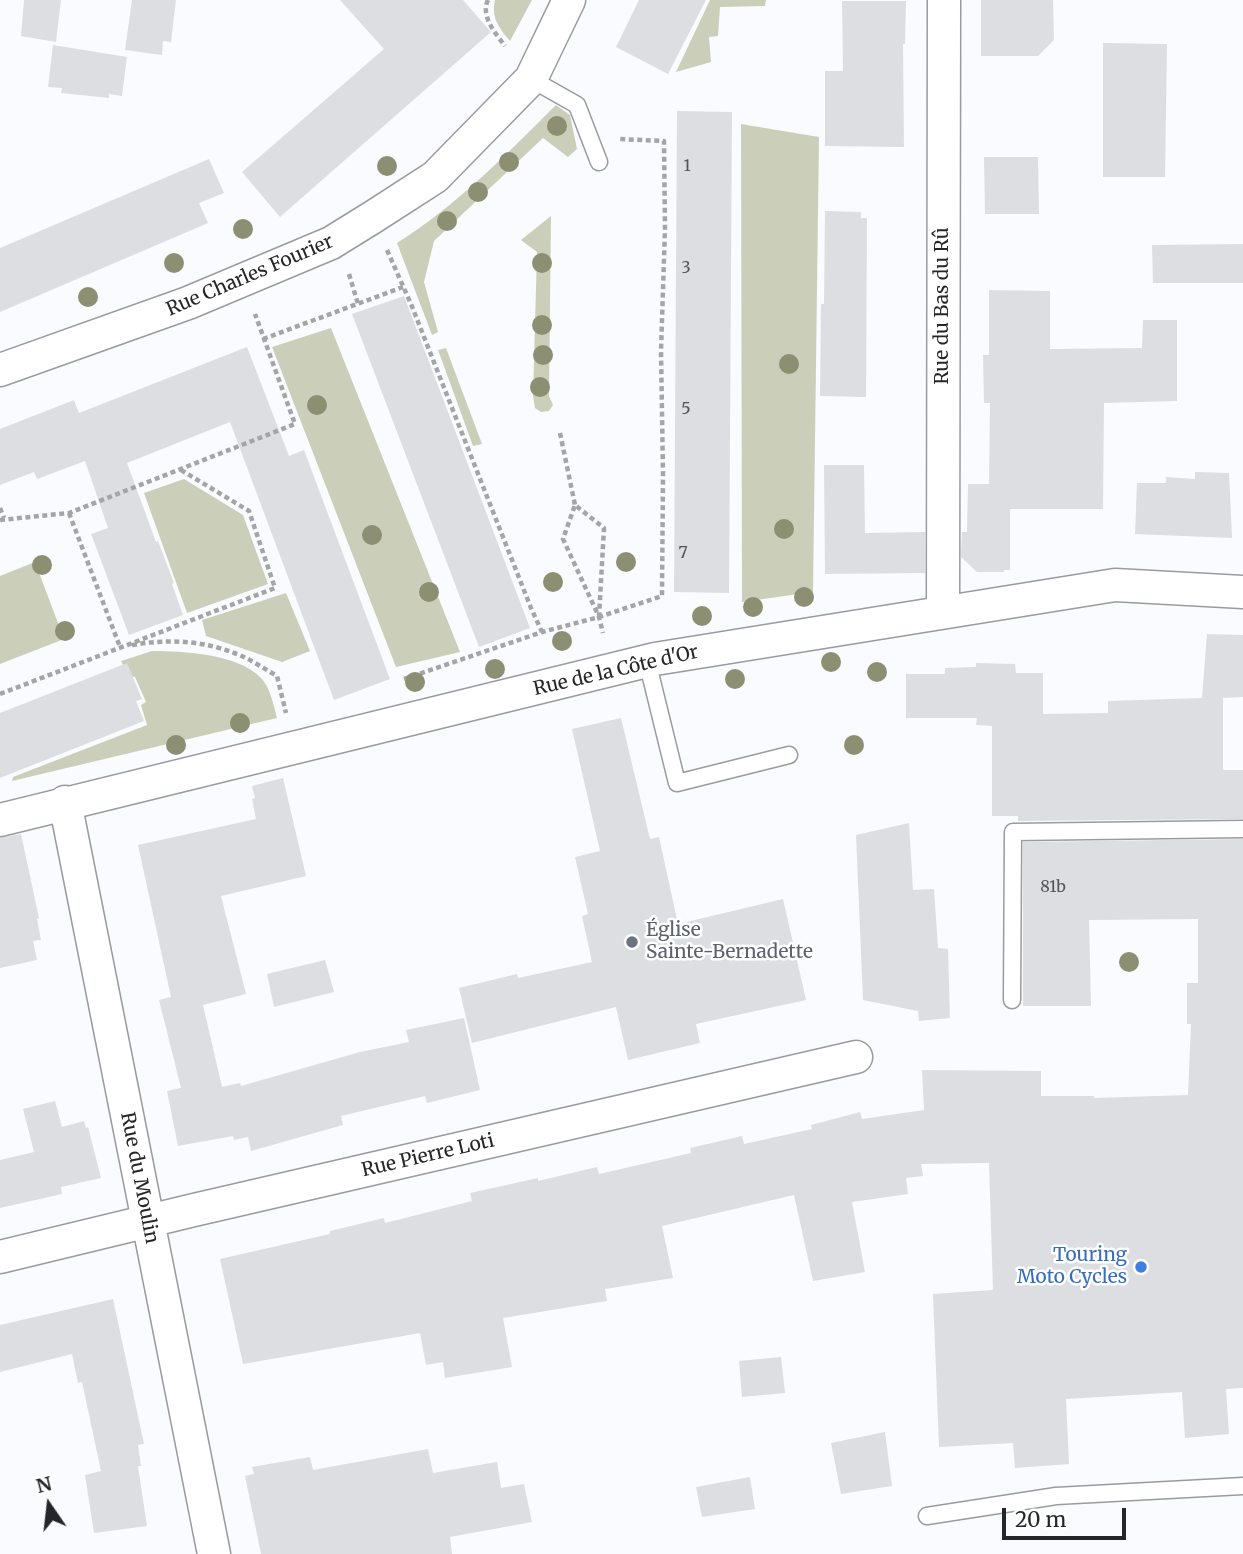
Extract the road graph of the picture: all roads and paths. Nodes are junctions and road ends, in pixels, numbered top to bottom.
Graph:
1 (488, 0) edge
2 (569, 0) edge
3 (943, 0) edge
4 (508, 50) dead end
5 (531, 79) junction
6 (589, 137) junction
7 (599, 162) dead end
8 (347, 266) dead end
9 (242, 281) junction
10 (358, 304) junction
11 (263, 339) junction
12 (0, 370) edge
13 (560, 433) dead end
14 (181, 470) junction
15 (575, 505) junction
16 (0, 508) edge
17 (69, 513) junction
18 (2, 519) edge
19 (1243, 592) edge
20 (943, 611) junction
21 (599, 617) junction
22 (542, 632) junction
23 (605, 642) dead end
24 (120, 647) junction
25 (647, 661) junction
26 (393, 683) dead end
27 (0, 694) edge
28 (298, 711) dead end
29 (286, 713) junction
30 (289, 724) dead end
31 (789, 755) dead end
32 (65, 802) junction
33 (0, 820) edge
34 (1243, 829) edge
35 (1012, 1000) dead end
36 (856, 1057) dead end
37 (147, 1221) junction
38 (0, 1257) edge
39 (1243, 1486) edge
40 (927, 1516) dead end
41 (214, 1554) edge

1 - 4 path
2 - 5 street, Rue Charles Fourier
3 - 20 street, Rue du Bas du Rû
5 - 6 lane
5 - 9 street, Rue Charles Fourier
6 - 7 lane
6 - 21 path
8 - 10 path
9 - 11 path
9 - 12 street, Rue Charles Fourier
10 - 11 path
10 - 22 path
11 - 14 path
13 - 15 path
14 - 17 path
14 - 24 path
15 - 21 path
15 - 21 path
16 - 18 path
17 - 18 path
17 - 24 path
19 - 20 street, Rue de la Côte d'Or
20 - 25 street, Rue de la Côte d'Or
21 - 22 path
21 - 23 path
22 - 26 path
24 - 27 path
24 - 29 path
25 - 31 lane
25 - 32 street, Rue de la Côte d'Or
28 - 29 path
29 - 30 path
32 - 33 street, Rue de la Côte d'Or
32 - 37 street, Rue du Moulin
34 - 35 lane
36 - 37 street, Rue Pierre Loti
37 - 38 street, Rue Pierre Loti
37 - 41 street, Rue du Moulin
39 - 40 lane

